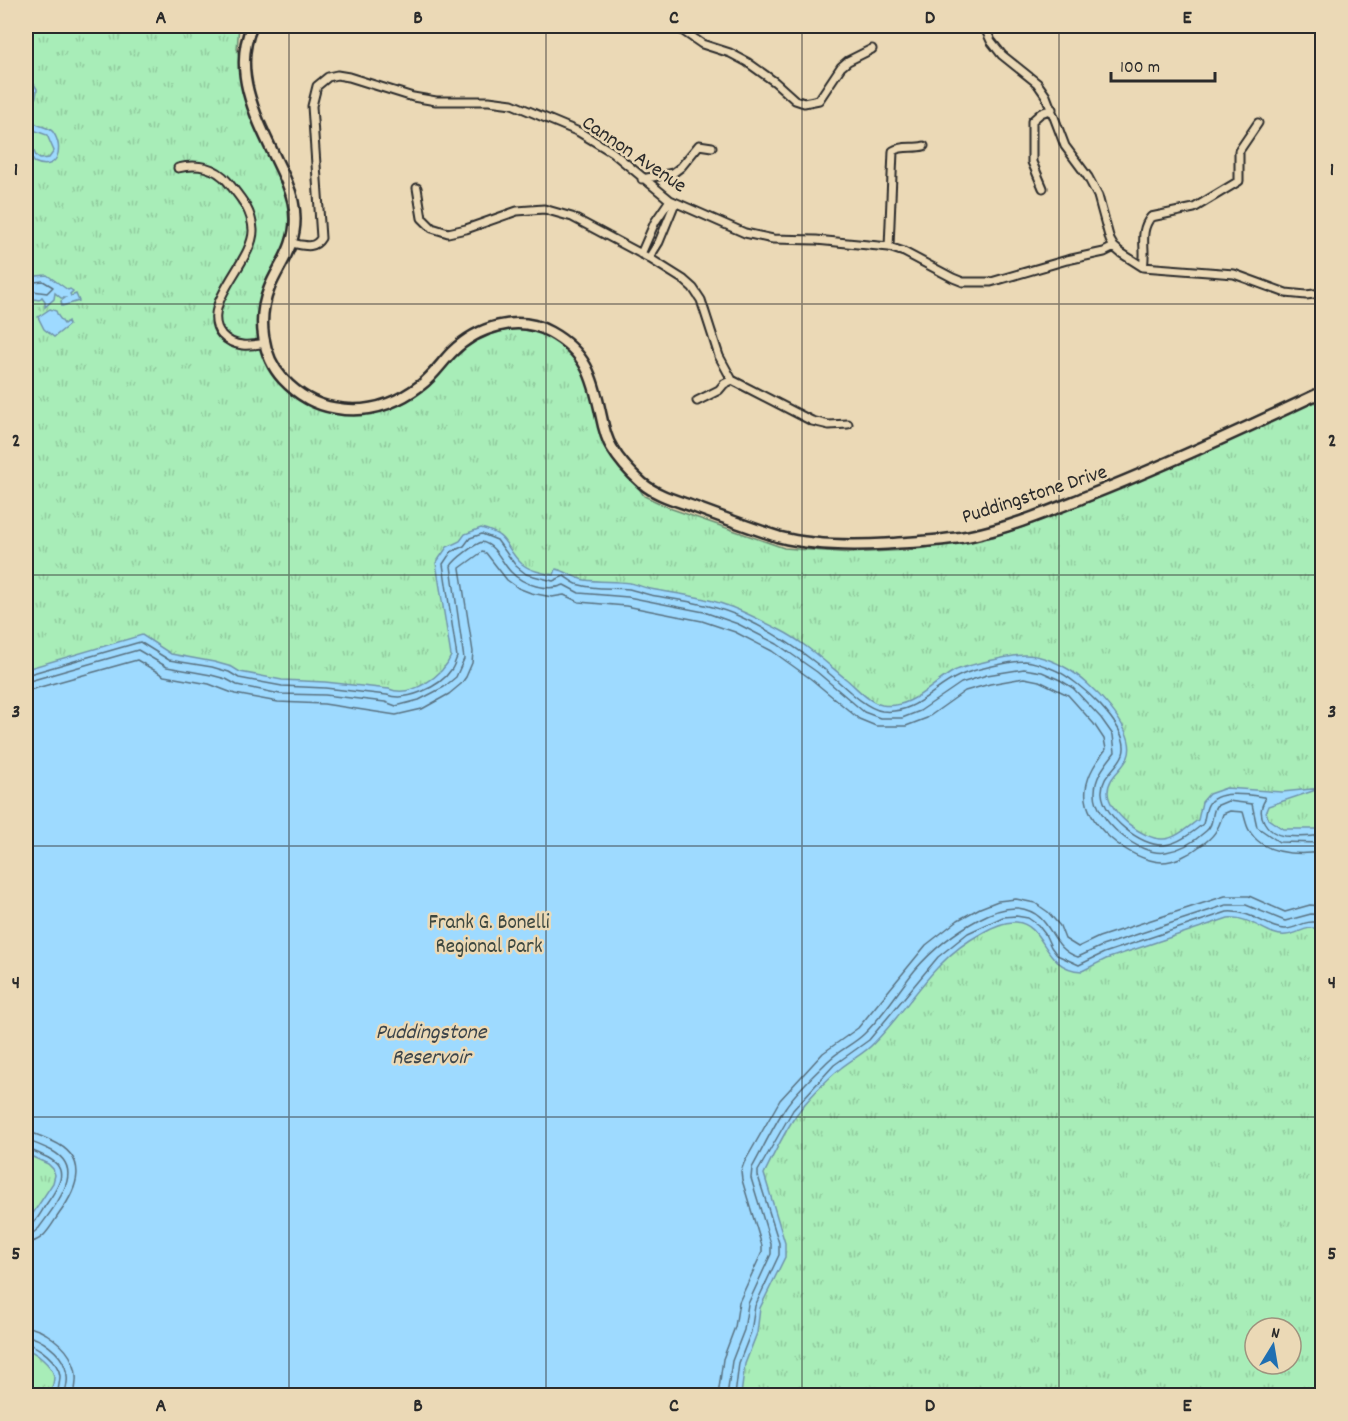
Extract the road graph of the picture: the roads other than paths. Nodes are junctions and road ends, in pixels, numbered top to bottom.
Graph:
1 (252, 26) edge
2 (676, 26) edge
3 (984, 26) edge
4 (872, 49) dead end
5 (1052, 109) junction
6 (1258, 123) dead end
7 (924, 146) dead end
8 (712, 147) dead end
9 (178, 168) dead end
10 (642, 179) junction
11 (417, 188) dead end
12 (1043, 188) dead end
13 (672, 201) junction
14 (291, 243) junction
15 (889, 247) junction
16 (1114, 247) junction
17 (645, 256) junction
18 (1143, 267) junction
19 (1323, 293) edge
20 (265, 343) junction
21 (732, 380) junction
22 (1323, 392) edge
23 (697, 401) dead end
24 (848, 424) dead end

1 - 14 street, Puddingstone Drive
2 - 4 street
3 - 5 street
5 - 12 street
5 - 16 street
6 - 18 street
7 - 15 street
8 - 10 street
9 - 20 street
10 - 13 street, Cannon Avenue
10 - 14 street, Cannon Avenue
11 - 17 street
13 - 15 street, Cannon Avenue
13 - 17 street
13 - 17 street
14 - 20 street, Puddingstone Drive
15 - 16 street, Cannon Avenue
16 - 18 street
17 - 21 street
18 - 19 street
20 - 22 street, Puddingstone Drive
21 - 23 street
21 - 24 street

